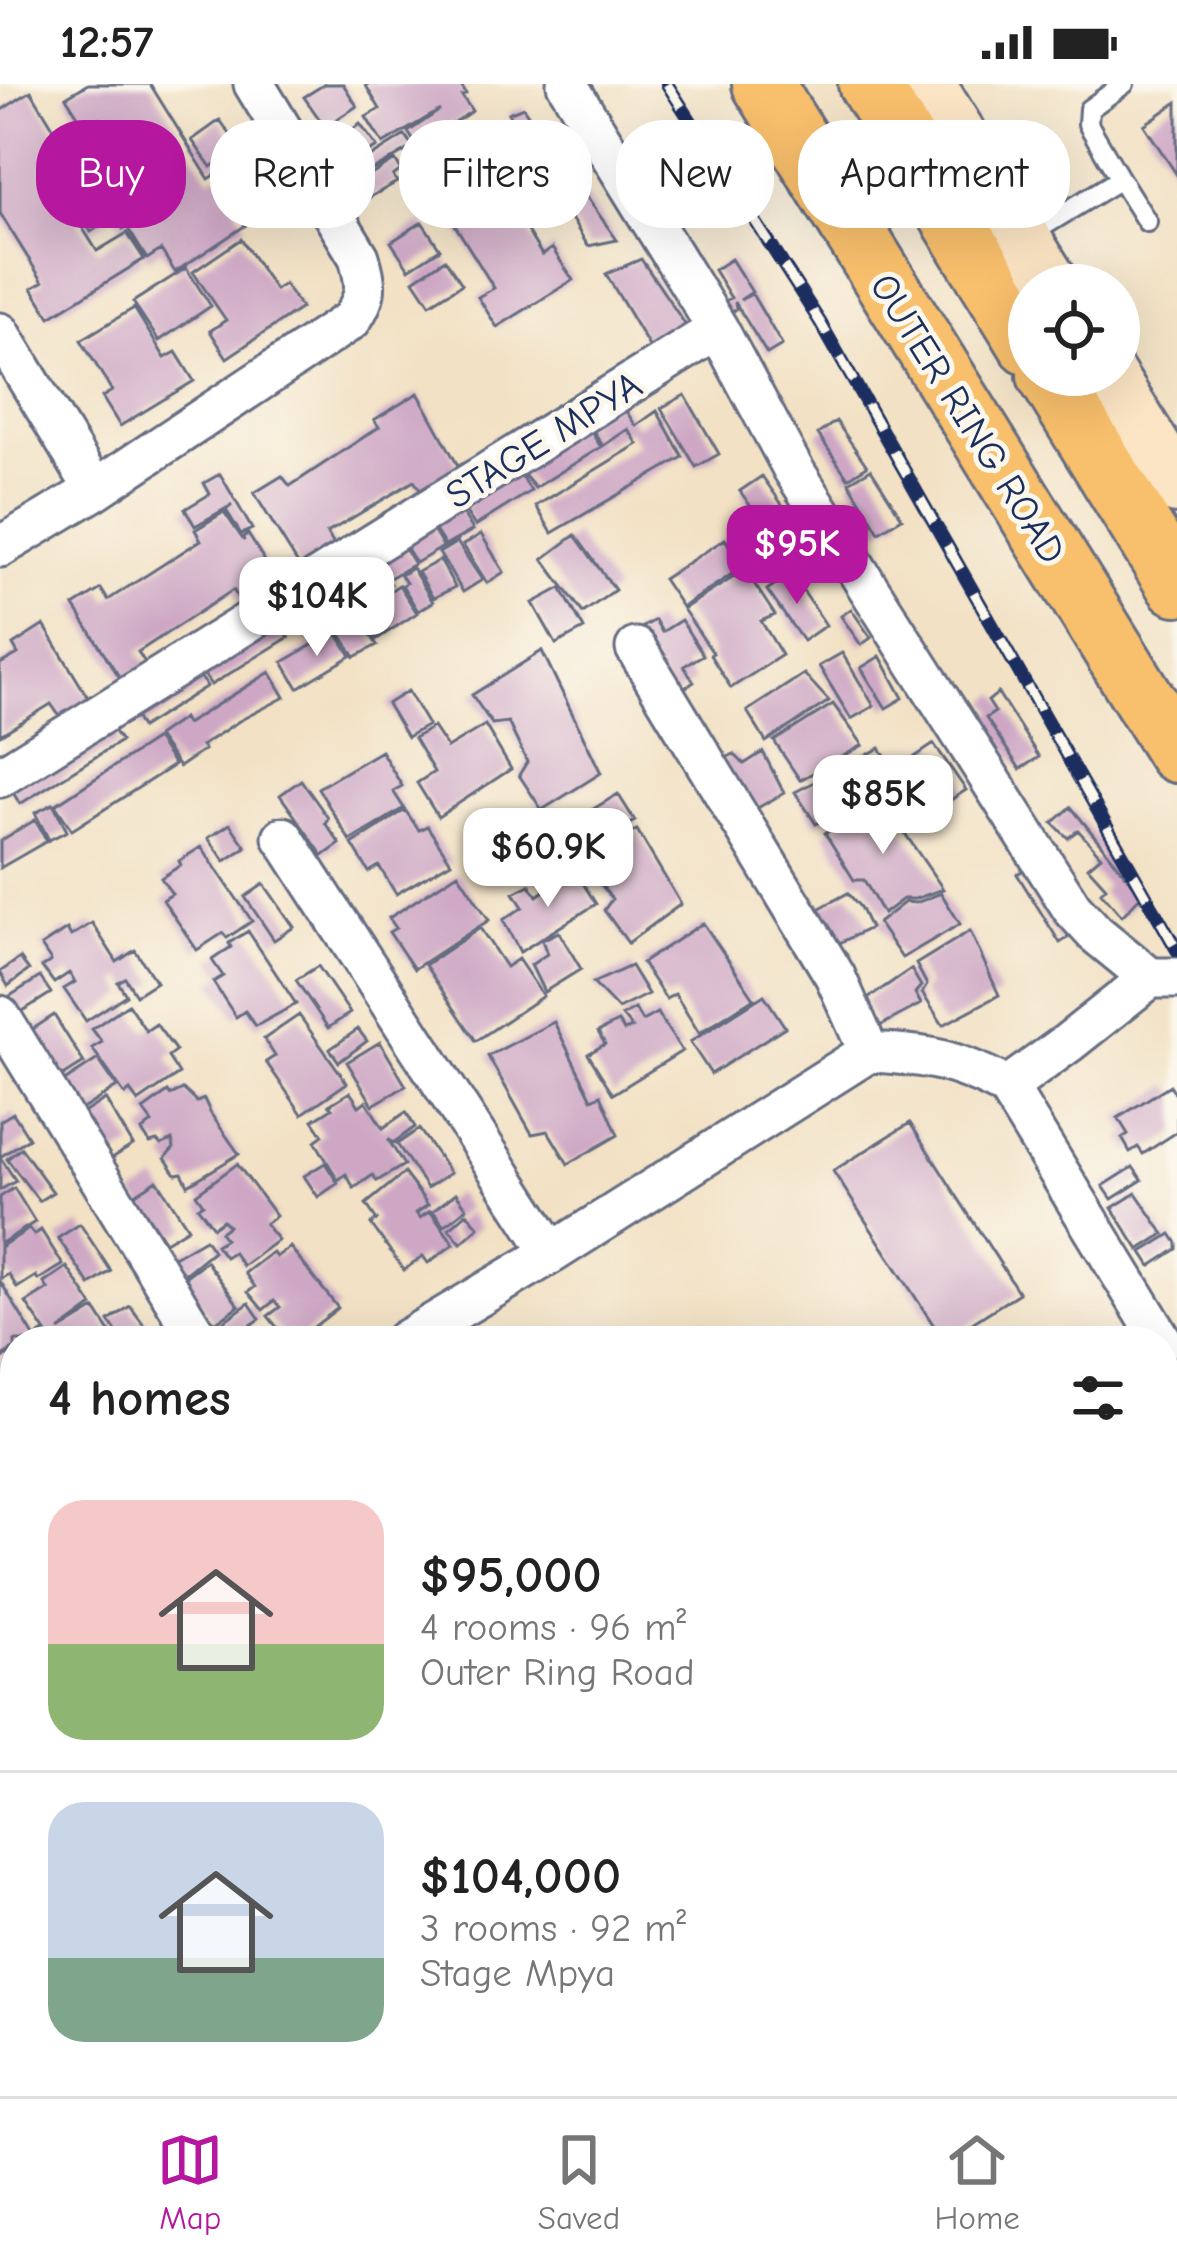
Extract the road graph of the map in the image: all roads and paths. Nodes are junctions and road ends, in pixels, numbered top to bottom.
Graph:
1 (254, 84) edge
2 (567, 84) edge
3 (763, 84) edge
4 (869, 84) edge
5 (927, 84) edge
6 (1124, 84) edge
7 (1120, 179) junction
8 (1147, 222) dead end
9 (1023, 239) junction
10 (1039, 264) edge
11 (1008, 310) edge
12 (718, 329) junction
13 (0, 333) edge
14 (1061, 396) edge
15 (1121, 396) edge
16 (1177, 486) edge
17 (94, 490) junction
18 (0, 547) edge
19 (1177, 585) edge
20 (636, 648) dead end
21 (1177, 752) edge
22 (0, 777) edge
23 (283, 837) dead end
24 (1164, 978) edge
25 (0, 1016) edge
26 (869, 1052) junction
27 (1006, 1087) junction
28 (552, 1253) junction
29 (191, 1326) edge
30 (429, 1326) edge
31 (1153, 1326) edge

1 - 17 street
2 - 12 street
3 - 21 main road, OUTER RING ROAD
4 - 11 main road
5 - 9 main road
6 - 7 lane
7 - 8 lane
7 - 9 lane
9 - 10 main road
12 - 22 street, STAGE MPYA
12 - 24 street
13 - 17 street
14 - 19 main road
15 - 16 main road
17 - 18 street
20 - 26 street
23 - 28 street
24 - 27 street
25 - 29 street
26 - 27 street
26 - 28 street
27 - 31 street
28 - 30 street

